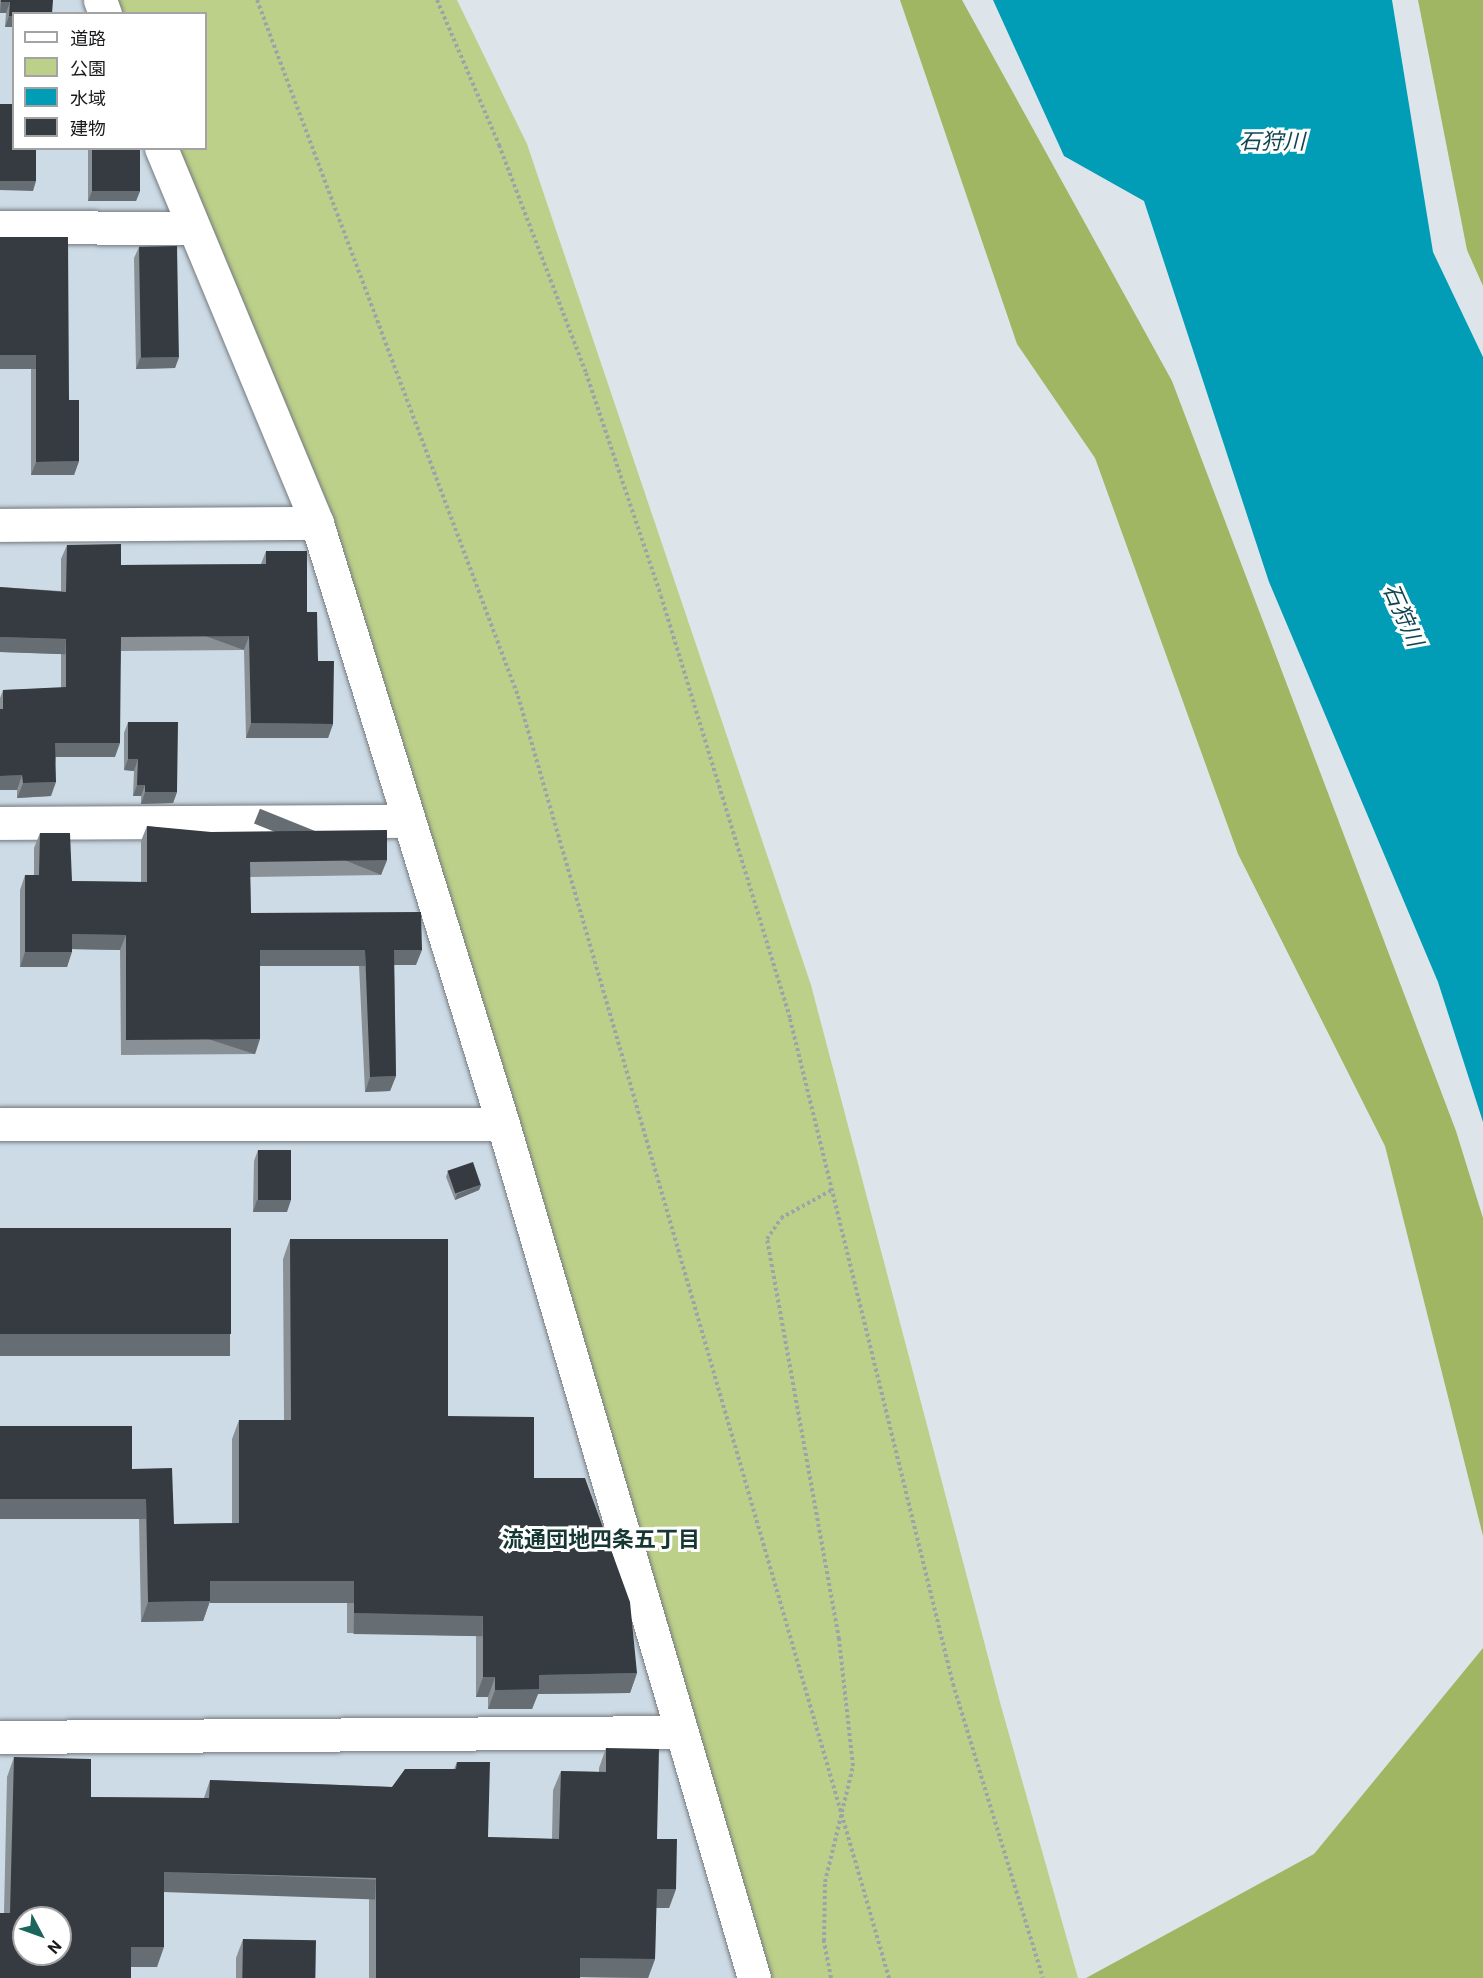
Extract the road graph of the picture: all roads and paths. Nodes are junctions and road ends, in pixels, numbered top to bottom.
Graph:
1 (257, 0) edge
2 (437, 0) edge
3 (161, 150) edge
4 (0, 227) edge
5 (193, 228) junction
6 (317, 524) junction
7 (0, 525) edge
8 (408, 821) junction
9 (0, 823) edge
10 (0, 1124) edge
11 (503, 1124) junction
12 (832, 1191) junction
13 (681, 1732) junction
14 (0, 1737) edge
15 (843, 1821) junction
16 (754, 1978) edge
17 (831, 1978) edge
18 (889, 1978) edge
19 (1043, 1978) edge

1 - 15 path
2 - 12 path
3 - 5 street
4 - 5 street
5 - 6 street
6 - 7 street
6 - 8 street
8 - 9 street
8 - 11 street
10 - 11 street
11 - 13 street
12 - 15 path
12 - 19 path
13 - 14 street
13 - 16 street
15 - 17 path
15 - 18 path

